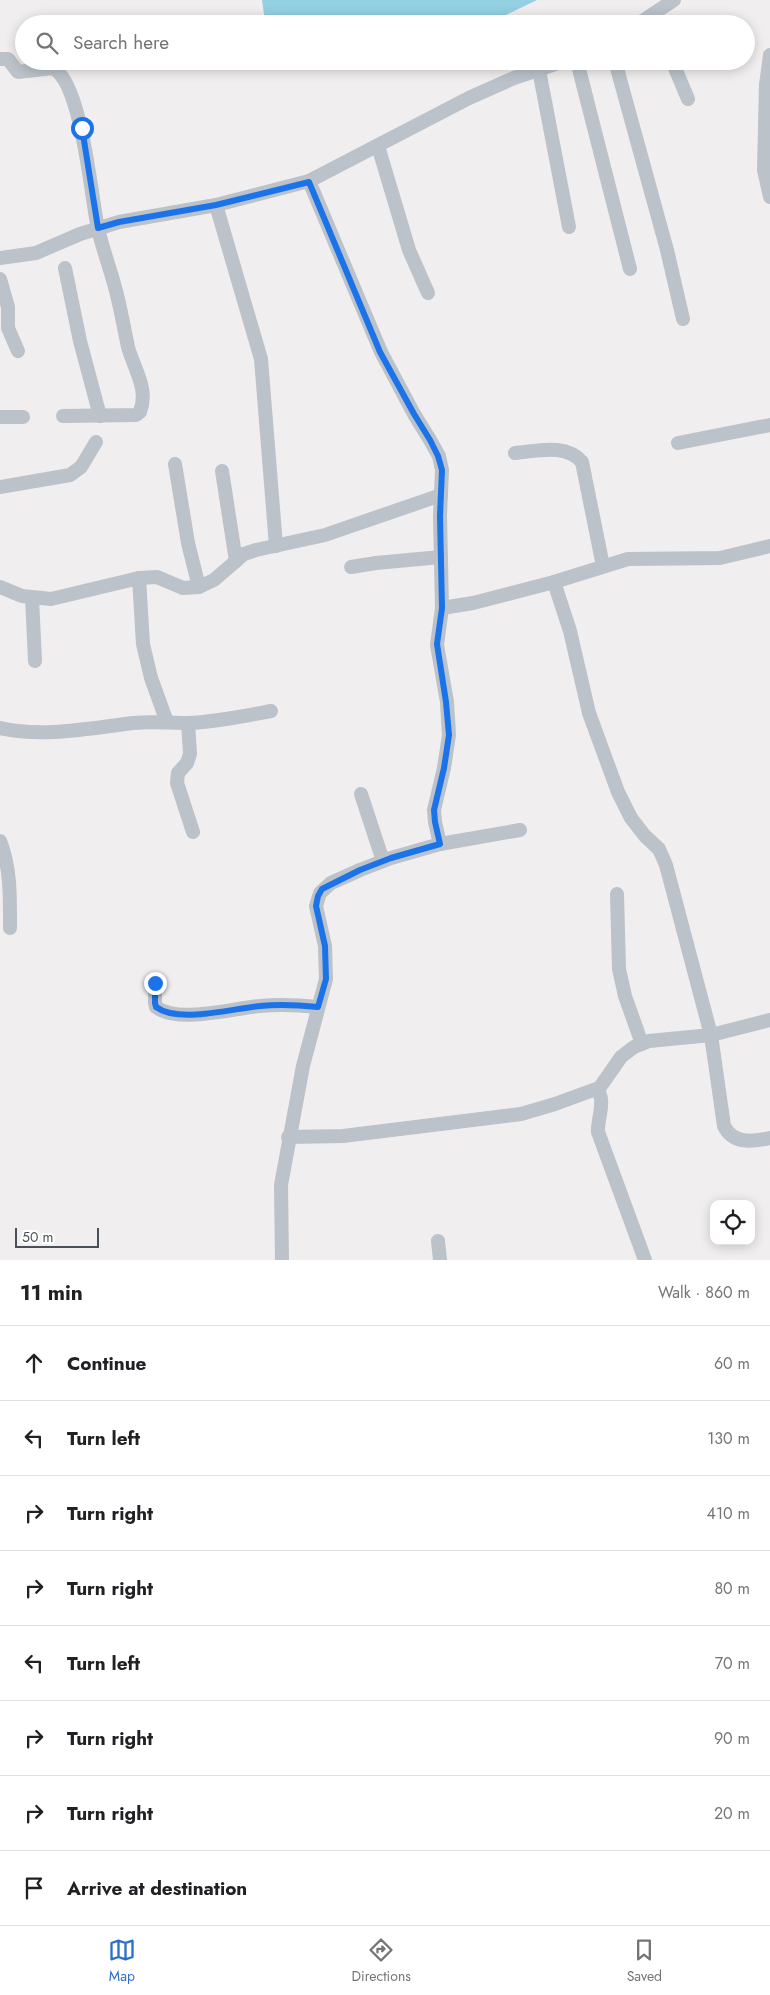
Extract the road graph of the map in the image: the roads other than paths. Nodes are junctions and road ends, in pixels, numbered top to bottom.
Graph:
1 (674, 0) edge
2 (658, 15) edge
3 (770, 55) edge
4 (0, 59) edge
5 (15, 68) edge
6 (16, 70) edge
7 (36, 70) edge
8 (56, 70) edge
9 (539, 70) joint
10 (579, 70) edge
11 (618, 70) edge
12 (676, 70) edge
13 (688, 98) dead end
14 (378, 146) junction
15 (309, 182) junction
16 (770, 197) edge
17 (216, 205) junction
18 (569, 227) dead end
19 (98, 228) junction
20 (0, 258) edge
21 (65, 268) dead end
22 (630, 269) dead end
23 (0, 279) edge
24 (428, 293) dead end
25 (683, 318) dead end
26 (18, 351) dead end
27 (64, 416) dead end
28 (100, 416) junction
29 (0, 417) edge
30 (23, 417) dead end
31 (770, 425) edge
32 (96, 442) dead end
33 (678, 443) dead end
34 (515, 453) dead end
35 (174, 464) dead end
36 (222, 471) dead end
37 (0, 487) edge
38 (441, 495) junction
39 (276, 546) junction
40 (770, 546) edge
41 (441, 557) junction
42 (236, 561) junction
43 (603, 566) junction
44 (351, 567) dead end
45 (139, 578) junction
46 (554, 582) junction
47 (0, 587) edge
48 (199, 587) junction
49 (32, 598) junction
50 (442, 608) junction
51 (35, 661) dead end
52 (271, 711) dead end
53 (167, 722) junction
54 (188, 723) junction
55 (0, 728) edge
56 (361, 794) dead end
57 (520, 830) dead end
58 (193, 832) dead end
59 (0, 841) edge
60 (440, 844) junction
61 (383, 861) junction
62 (617, 894) dead end
63 (10, 928) dead end
64 (155, 983) dead end
65 (318, 1007) junction
66 (770, 1020) edge
67 (711, 1035) junction
68 (642, 1044) junction
69 (598, 1090) junction
70 (288, 1137) junction
71 (770, 1138) edge
72 (438, 1241) dead end
73 (282, 1260) edge
74 (440, 1260) edge
75 (645, 1260) edge

1 - 2 street
3 - 16 street
4 - 5 street
6 - 7 street
8 - 19 street
9 - 14 street
9 - 18 street
10 - 22 street
11 - 25 street
12 - 13 street
14 - 15 street
14 - 24 street
15 - 17 street
15 - 38 street
17 - 19 street
17 - 39 street
19 - 20 street
19 - 28 street
21 - 28 street
23 - 26 street
27 - 28 street
29 - 30 street
31 - 33 street
32 - 37 street
34 - 43 street
35 - 48 street
36 - 42 street
38 - 39 street
38 - 41 street
39 - 42 street
40 - 43 street
41 - 44 street
41 - 50 street
42 - 48 street
43 - 46 street
45 - 48 street
45 - 49 street
45 - 53 street
46 - 50 street
46 - 67 street
47 - 49 street
49 - 51 street
50 - 60 street
52 - 54 street
53 - 54 street
53 - 55 street
54 - 58 street
56 - 61 street
57 - 60 street
59 - 63 street
60 - 61 street
61 - 65 street
62 - 68 street
64 - 65 street
65 - 70 street
66 - 67 street
67 - 68 street
67 - 71 street
68 - 69 street
69 - 70 street
69 - 75 street
70 - 73 street
72 - 74 street

